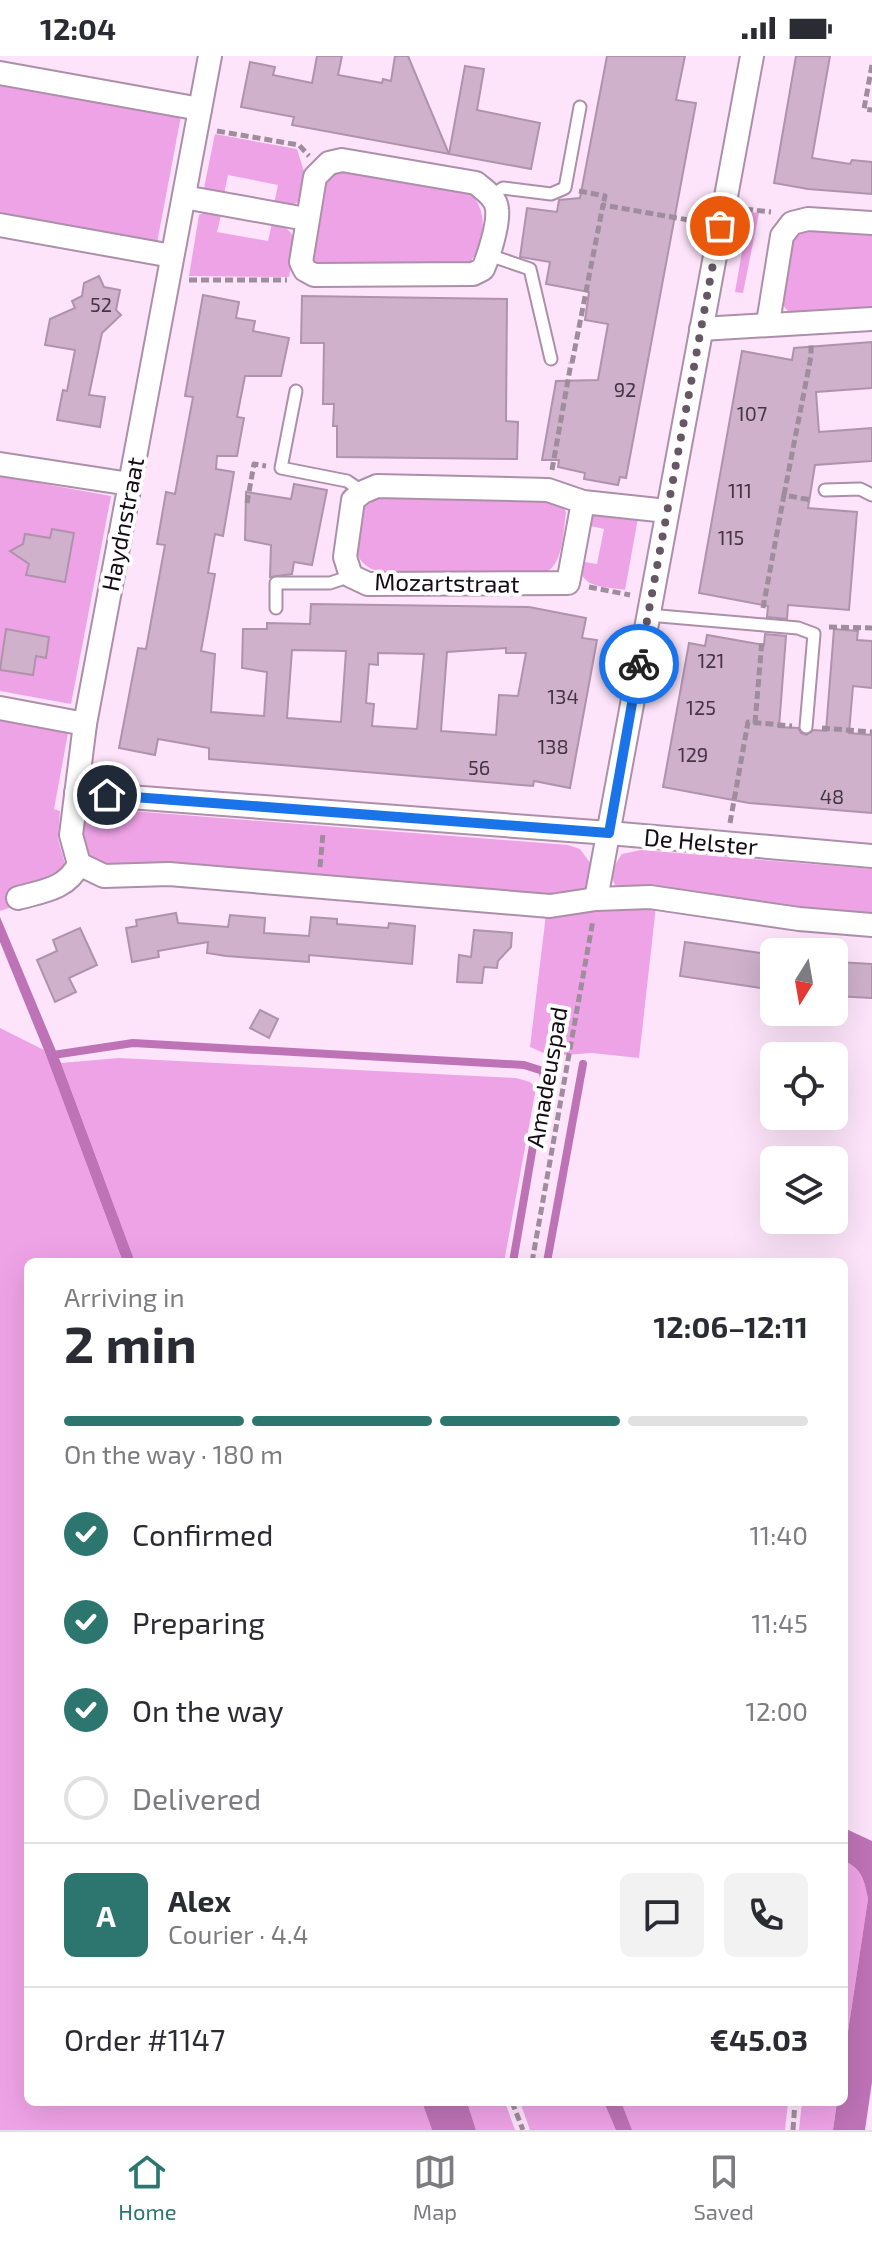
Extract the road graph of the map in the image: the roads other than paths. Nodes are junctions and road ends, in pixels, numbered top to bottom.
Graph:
1 (210, 56) edge
2 (752, 56) edge
3 (0, 73) edge
4 (580, 107) dead end
5 (198, 118) junction
6 (491, 196) junction
7 (184, 197) junction
8 (306, 219) junction
9 (872, 223) edge
10 (0, 225) edge
11 (489, 255) junction
12 (172, 256) junction
13 (872, 319) edge
14 (768, 323) junction
15 (701, 329) junction
16 (551, 359) road end
17 (296, 391) dead end
18 (0, 464) edge
19 (130, 484) junction
20 (825, 490) road end
21 (363, 492) junction
22 (872, 495) edge
23 (583, 502) junction
24 (667, 511) junction
25 (351, 576) junction
26 (650, 607) junction
27 (276, 608) dead end
28 (0, 708) edge
29 (85, 724) junction
30 (806, 727) road end
31 (76, 793) junction
32 (609, 833) junction
33 (872, 856) edge
34 (79, 864) junction
35 (18, 898) dead end
36 (596, 899) junction
37 (872, 925) edge

1 - 5 street, Haydnstraat
2 - 15 street
3 - 5 street
4 - 6 lane
5 - 7 street, Haydnstraat
6 - 8 street
6 - 11 street
7 - 8 street
7 - 12 street, Haydnstraat
8 - 11 street
9 - 14 street
10 - 12 street
11 - 16 lane
12 - 19 street, Haydnstraat
13 - 14 street
14 - 15 street
15 - 24 street
17 - 21 lane
18 - 19 street
19 - 29 street, Haydnstraat
20 - 22 lane
21 - 23 street
21 - 25 street, Mozartstraat
23 - 24 street
23 - 25 street, Mozartstraat
24 - 26 street
25 - 27 lane
26 - 30 lane
26 - 32 street
28 - 29 street
29 - 31 street, Haydnstraat
31 - 32 street, De Helster
31 - 34 street
32 - 33 street, De Helster
32 - 36 street
34 - 35 street
34 - 36 street
36 - 37 street

